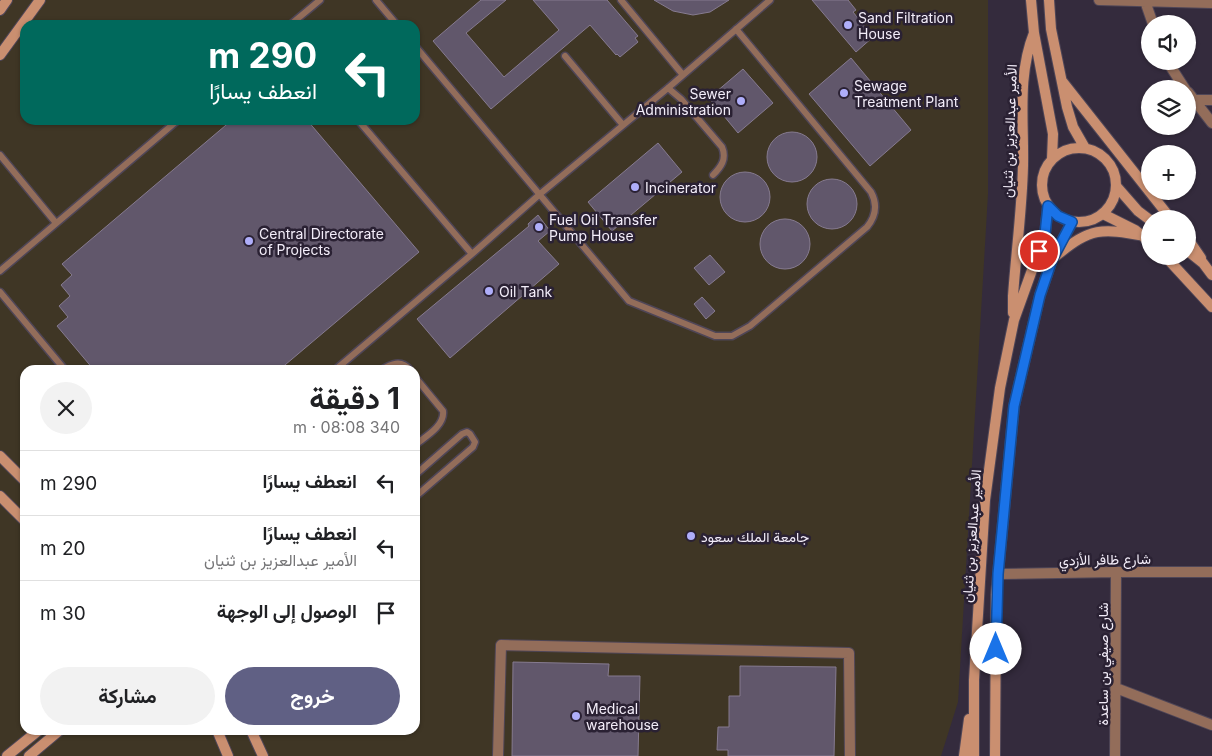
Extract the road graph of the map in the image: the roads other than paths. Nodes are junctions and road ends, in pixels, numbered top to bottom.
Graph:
1 (7, 0) edge
2 (320, 0) edge
3 (621, 0) edge
4 (770, 0) edge
5 (1030, 0) edge
6 (1049, 0) edge
7 (1099, 0) edge
8 (378, 1) edge
9 (1145, 1) edge
10 (40, 2) edge
11 (1212, 3) edge
12 (0, 10) edge
13 (1149, 15) edge
14 (26, 20) edge
15 (296, 20) edge
16 (393, 20) edge
17 (20, 28) edge
18 (736, 29) junction
19 (1034, 33) junction
20 (420, 52) edge
21 (0, 55) edge
22 (565, 56) dead end
23 (683, 74) junction
24 (1062, 81) junction
25 (668, 88) junction
26 (1196, 97) edge
27 (1212, 100) edge
28 (1196, 103) edge
29 (1212, 123) edge
30 (172, 125) edge
31 (362, 125) edge
32 (623, 125) junction
33 (1085, 148) junction
34 (0, 155) edge
35 (1052, 159) junction
36 (713, 175) dead end
37 (1116, 186) junction
38 (540, 194) junction
39 (1048, 206) junction
40 (1164, 210) edge
41 (1141, 213) edge
42 (1103, 214) junction
43 (1072, 222) junction
44 (56, 223) junction
45 (1141, 234) edge
46 (1141, 237) edge
47 (1196, 250) edge
48 (472, 254) junction
49 (1196, 256) edge
50 (1052, 260) junction
51 (1207, 262) edge
52 (1174, 265) edge
53 (0, 271) edge
54 (1212, 274) edge
55 (0, 292) edge
56 (1212, 307) edge
57 (1014, 320) junction
58 (61, 365) edge
59 (341, 365) edge
60 (389, 365) edge
61 (403, 365) edge
62 (420, 383) edge
63 (420, 442) edge
64 (0, 456) edge
65 (420, 471) edge
66 (20, 476) edge
67 (420, 492) edge
68 (0, 496) edge
69 (20, 517) edge
70 (1116, 572) junction
71 (1212, 572) edge
72 (998, 574) junction
73 (974, 680) junction
74 (1116, 688) junction
75 (1212, 725) edge
76 (32, 735) edge
77 (54, 735) edge
78 (220, 735) edge
79 (253, 735) edge
80 (7, 756) edge
81 (29, 756) edge
82 (228, 756) edge
83 (263, 756) edge
84 (498, 756) edge
85 (850, 756) edge
86 (964, 756) edge
87 (974, 756) edge
88 (995, 756) edge
89 (1115, 756) edge

1 - 12 street
2 - 15 lane
3 - 23 lane
4 - 18 lane
5 - 19 street, الأمير عبدالعزيز بن ثنيان
6 - 24 street
7 - 9 street
8 - 16 lane
9 - 11 street
9 - 13 street
10 - 14 street
17 - 21 street
18 - 23 lane
18 - 38 lane
19 - 35 street, الأمير عبدالعزيز بن ثنيان
19 - 57 street, الأمير عبدالعزيز بن ثنيان
20 - 38 lane
22 - 32 lane
23 - 25 lane
24 - 33 street
24 - 40 street
25 - 32 lane
25 - 36 lane
26 - 27 street
28 - 29 street
30 - 44 lane
31 - 48 lane
32 - 38 lane
33 - 35 street
33 - 37 street
34 - 44 lane
35 - 39 street
37 - 41 street
37 - 42 street
38 - 48 lane
39 - 43 street
39 - 57 street, الأمير عبدالعزيز بن ثنيان
42 - 43 street
42 - 45 street
43 - 50 street
44 - 53 lane
46 - 50 street
47 - 51 street
48 - 59 lane
49 - 51 street
50 - 72 street
51 - 54 street
52 - 56 street
55 - 58 lane
57 - 73 street, الأمير عبدالعزيز بن ثنيان
60 - 61 lane
62 - 63 lane
64 - 66 street
65 - 67 lane
68 - 69 street
70 - 71 street, شارع ظافر الأزدي
70 - 72 street, شارع ظافر الأزدي
70 - 74 street, شارع صيفي بن ساعدة
72 - 88 street
73 - 86 street
73 - 87 street, الأمير عبدالعزيز بن ثنيان
74 - 75 street
74 - 89 street, شارع صيفي بن ساعدة
76 - 80 street
77 - 81 street
78 - 82 street
79 - 83 street
84 - 85 street

